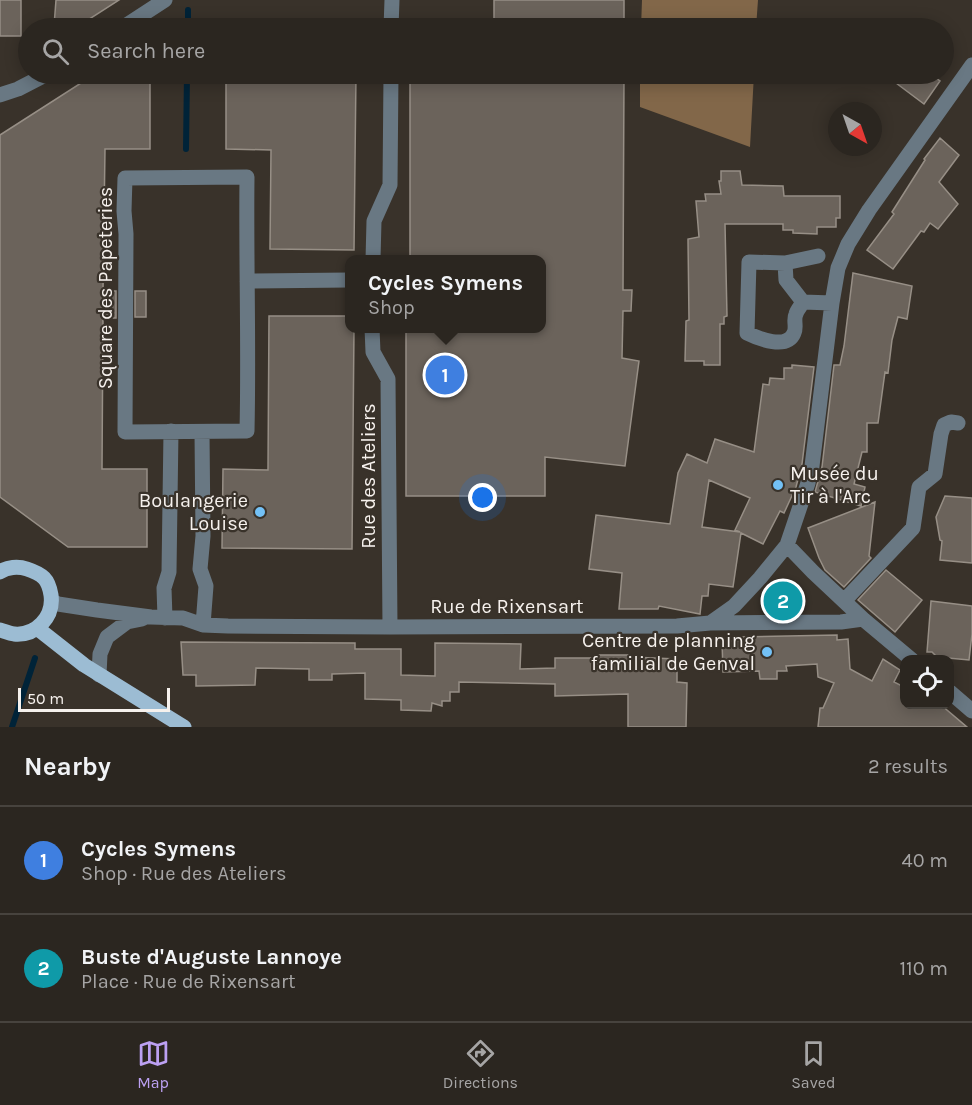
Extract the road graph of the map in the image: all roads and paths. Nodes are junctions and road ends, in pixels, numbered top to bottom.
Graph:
1 (165, 0) edge
2 (392, 0) edge
3 (137, 18) edge
4 (391, 18) edge
5 (972, 65) edge
6 (28, 84) edge
7 (391, 84) edge
8 (0, 95) edge
9 (373, 255) edge
10 (818, 256) dead end
11 (785, 263) junction
12 (345, 280) edge
13 (247, 281) junction
14 (803, 302) junction
15 (832, 303) junction
16 (372, 333) edge
17 (958, 423) dead end
18 (171, 431) junction
19 (202, 432) junction
20 (787, 545) junction
21 (0, 572) edge
22 (51, 601) junction
23 (844, 601) junction
24 (158, 617) junction
25 (863, 619) junction
26 (710, 623) junction
27 (203, 625) junction
28 (390, 627) junction
29 (37, 628) junction
30 (0, 630) edge
31 (906, 655) edge
32 (99, 675) junction
33 (954, 695) edge
34 (972, 711) edge
35 (184, 727) edge

1 - 3 street
2 - 4 street
5 - 15 street
6 - 8 street
7 - 9 street
10 - 11 street
11 - 14 street
11 - 14 street
12 - 13 street
13 - 18 street, Square des Papeteries
13 - 19 street, Square des Papeteries
14 - 15 street
15 - 20 street
16 - 28 street, Rue des Ateliers
17 - 23 street
18 - 19 street, Square des Papeteries
18 - 24 street
19 - 27 street
20 - 23 street
20 - 26 street
21 - 22 main road
22 - 24 street, Rue de Rixensart
22 - 29 main road
23 - 25 street
24 - 27 street, Rue de Rixensart
24 - 32 street, Rue de Rixensart
25 - 26 street, Rue de Rixensart
25 - 31 street
26 - 28 street, Rue de Rixensart
27 - 28 street, Rue de Rixensart
29 - 30 main road
29 - 32 main road
32 - 35 main road
33 - 34 street

